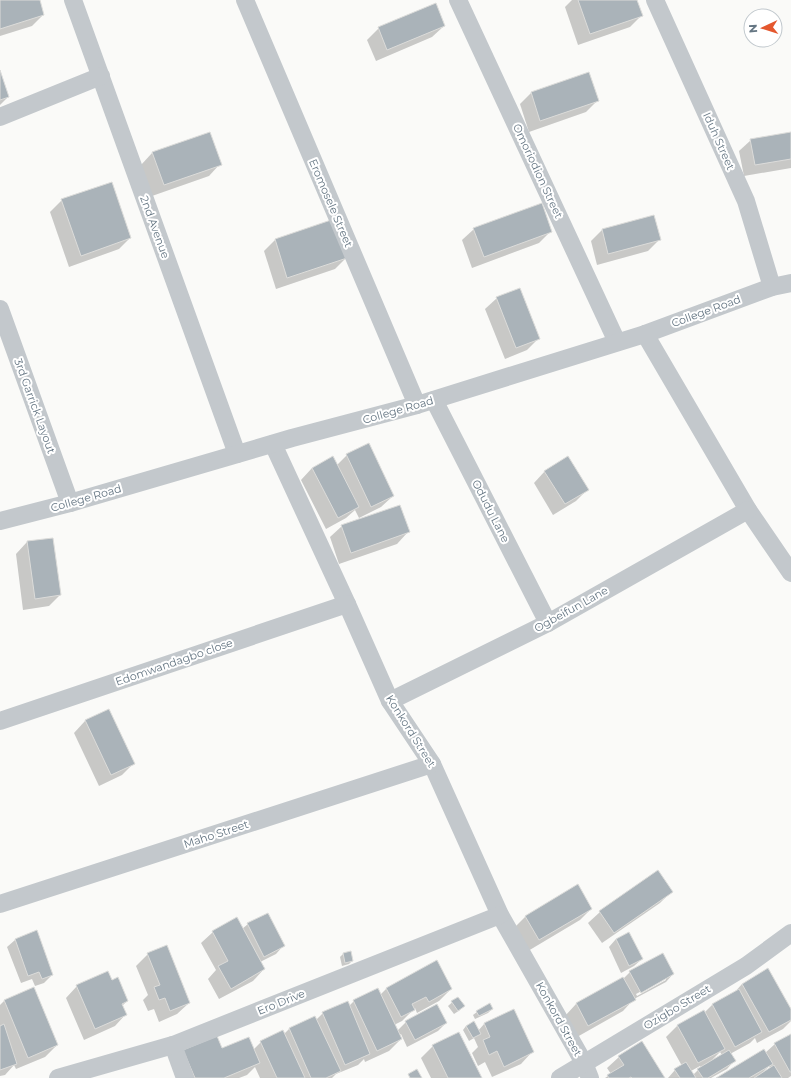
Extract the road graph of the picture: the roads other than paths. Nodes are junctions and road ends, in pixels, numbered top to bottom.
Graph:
1 (73, 0) edge
2 (245, 0) edge
3 (458, 0) edge
4 (655, 0) edge
5 (101, 76) junction
6 (0, 117) edge
7 (791, 283) edge
8 (772, 287) junction
9 (0, 309) edge
10 (645, 334) junction
11 (617, 342) junction
12 (434, 400) junction
13 (417, 405) junction
14 (272, 444) junction
15 (237, 454) junction
16 (70, 503) junction
17 (748, 510) junction
18 (0, 521) edge
19 (791, 573) edge
20 (347, 604) junction
21 (548, 623) junction
22 (390, 701) junction
23 (0, 721) edge
24 (432, 764) junction
25 (0, 904) edge
26 (500, 915) junction
27 (791, 933) edge
28 (173, 1045) junction
29 (587, 1071) edge
30 (58, 1078) edge
31 (185, 1078) edge
32 (560, 1078) edge

1 - 5 street, 2nd Avenue
2 - 13 street, Eromosele Street
3 - 11 street, Omoriodion Street
4 - 8 street, Iduh Street
5 - 6 street
5 - 15 street, 2nd Avenue
7 - 8 street, College Road
8 - 10 street, College Road
9 - 16 street, 3rd Garrick Layout
10 - 11 street, College Road
10 - 17 street
11 - 12 street, College Road
12 - 13 street, College Road
12 - 21 street, Odudu Lane
13 - 14 street, College Road
14 - 15 street, College Road
14 - 20 street, Konkord Street
15 - 16 street, College Road
16 - 18 street, College Road
17 - 19 street
17 - 21 street, Ogbeifun Lane
20 - 22 street, Konkord Street
20 - 23 street, Edomwandagbo close
21 - 22 street, Ogbeifun Lane
22 - 24 street, Konkord Street
24 - 25 street, Maho Street
24 - 26 street, Konkord Street
26 - 28 street, Ero Drive
26 - 29 street, Konkord Street
27 - 29 street, Ozigbo Street
28 - 30 street, Ero Drive
28 - 31 street
29 - 32 street, Ozigbo Street

